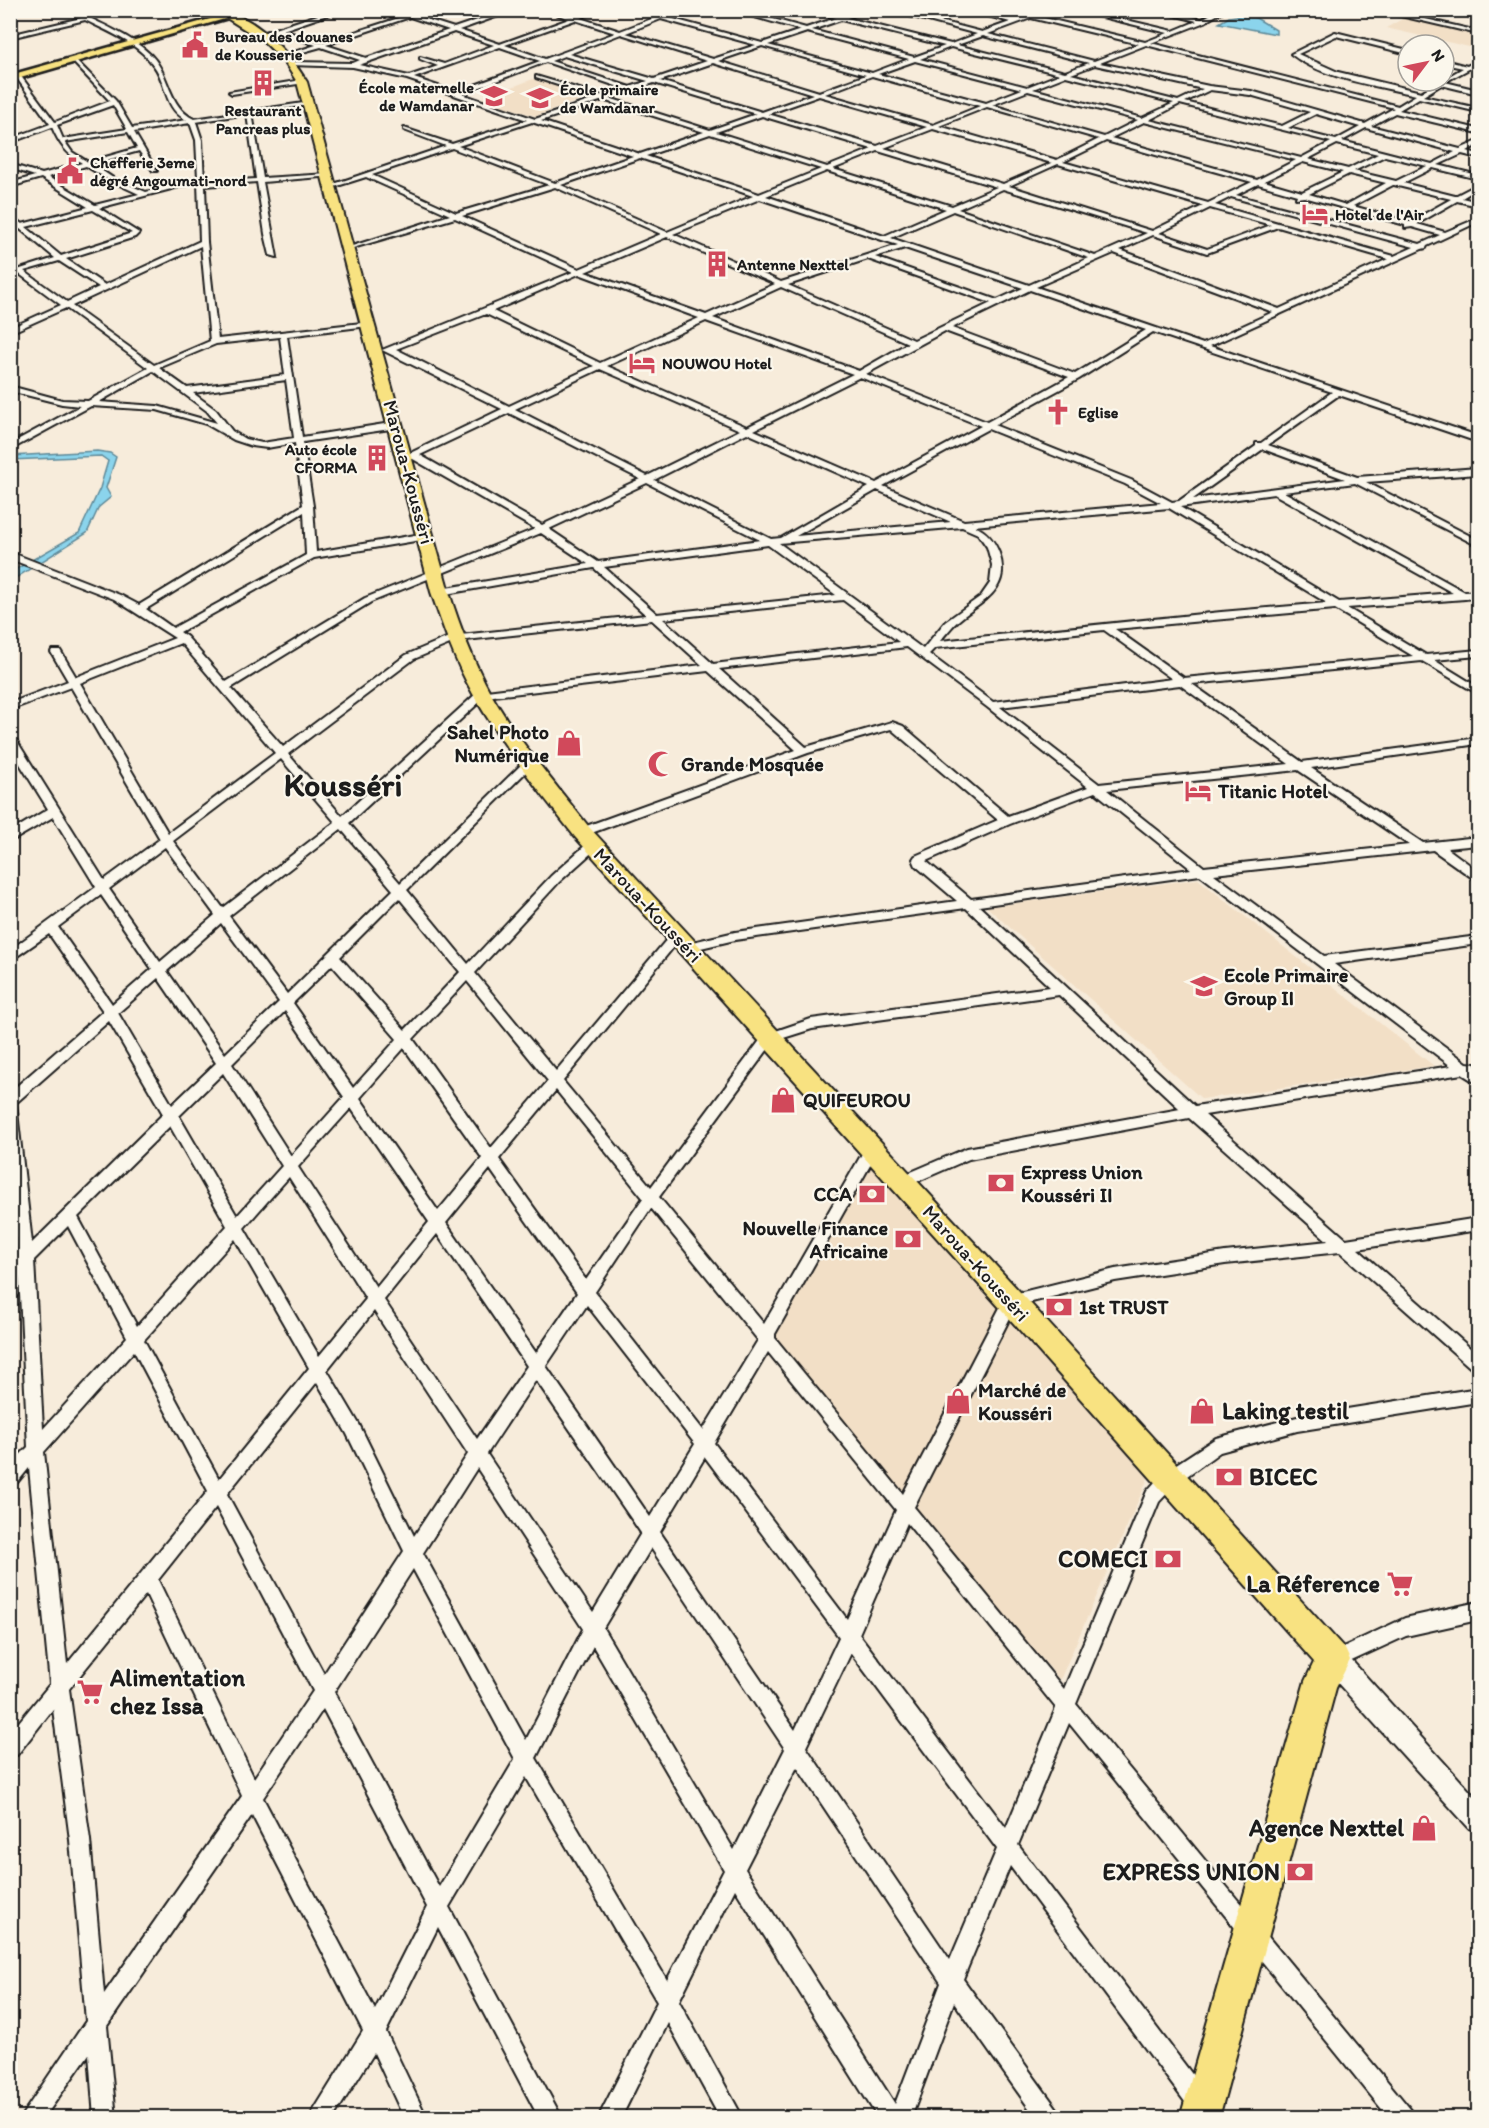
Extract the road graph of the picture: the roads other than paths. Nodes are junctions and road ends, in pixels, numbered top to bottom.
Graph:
1 (69, 10) edge
2 (339, 10) edge
3 (393, 10) edge
4 (428, 10) edge
5 (513, 10) edge
6 (547, 10) edge
7 (598, 10) edge
8 (681, 10) edge
9 (732, 10) edge
10 (808, 10) edge
11 (866, 10) edge
12 (968, 10) edge
13 (1004, 10) edge
14 (1048, 10) edge
15 (1075, 10) edge
16 (1154, 10) edge
17 (1223, 10) edge
18 (1377, 10) edge
19 (1412, 10) edge
20 (1449, 10) edge
21 (890, 11) edge
22 (234, 12) edge
23 (1399, 15) junction
24 (410, 16) junction
25 (663, 18) junction
26 (1032, 18) junction
27 (1479, 18) edge
28 (84, 19) junction
29 (573, 19) junction
30 (841, 19) junction
31 (1203, 21) junction
32 (1018, 22) junction
33 (1029, 25) dead end
34 (455, 30) junction
35 (806, 31) junction
36 (1173, 32) junction
37 (270, 33) junction
38 (1479, 33) edge
39 (980, 34) junction
40 (621, 35) junction
41 (10, 37) edge
42 (135, 43) junction
43 (1144, 43) junction
44 (323, 45) junction
45 (499, 45) junction
46 (762, 46) junction
47 (947, 46) junction
48 (1116, 47) dead end
49 (1396, 49) edge
50 (1127, 50) junction
51 (565, 54) junction
52 (422, 58) dead end
53 (913, 59) junction
54 (74, 60) junction
55 (365, 60) junction
56 (547, 61) junction
57 (710, 62) junction
58 (1479, 62) edge
59 (1094, 63) junction
60 (1018, 64) junction
61 (353, 65) junction
62 (442, 65) junction
63 (1456, 66) edge
64 (294, 67) junction
65 (1010, 67) dead end
66 (1468, 70) junction
67 (993, 74) dead end
68 (13, 75) edge
69 (872, 75) junction
70 (1062, 75) junction
71 (1456, 76) edge
72 (538, 77) dead end
73 (409, 78) junction
74 (984, 78) junction
75 (652, 81) junction
76 (1456, 86) edge
77 (628, 88) junction
78 (1209, 88) junction
79 (1396, 88) edge
80 (1026, 89) junction
81 (232, 92) dead end
82 (1479, 92) edge
83 (1413, 93) edge
84 (1424, 93) edge
85 (456, 94) junction
86 (819, 94) junction
87 (1420, 95) junction
88 (601, 97) junction
89 (114, 102) junction
90 (308, 103) junction
91 (1177, 103) junction
92 (985, 105) junction
93 (1397, 109) junction
94 (1479, 110) edge
95 (249, 111) junction
96 (1314, 112) junction
97 (762, 113) junction
98 (192, 120) junction
99 (1143, 120) junction
100 (533, 121) junction
101 (54, 124) junction
102 (931, 126) junction
103 (1365, 126) junction
104 (129, 129) junction
105 (406, 129) dead end
106 (1281, 129) junction
107 (1479, 131) edge
108 (708, 132) junction
109 (1104, 138) junction
110 (10, 141) edge
111 (61, 141) junction
112 (1335, 142) junction
113 (1479, 143) edge
114 (452, 146) junction
115 (876, 148) junction
116 (141, 149) junction
117 (1463, 152) junction
118 (1383, 154) junction
119 (1479, 156) edge
120 (638, 157) junction
121 (1300, 161) junction
122 (1056, 163) junction
123 (10, 165) edge
124 (87, 165) junction
125 (1435, 167) junction
126 (155, 170) dead end
127 (824, 170) junction
128 (1348, 172) junction
129 (365, 174) junction
130 (42, 176) junction
131 (1479, 177) edge
132 (201, 181) junction
133 (259, 181) junction
134 (330, 181) junction
135 (1254, 182) junction
136 (1394, 184) junction
137 (10, 185) edge
138 (555, 185) junction
139 (1001, 186) junction
140 (1479, 186) edge
141 (145, 194) junction
142 (1229, 195) junction
143 (1302, 195) junction
144 (759, 196) junction
145 (1453, 198) junction
146 (1479, 204) edge
147 (1208, 206) junction
148 (1347, 207) junction
149 (96, 208) junction
150 (950, 208) junction
151 (1278, 209) junction
152 (460, 216) junction
153 (10, 217) edge
154 (1479, 220) edge
155 (1410, 225) junction
156 (21, 226) junction
157 (1275, 226) junction
158 (10, 229) edge
159 (1154, 233) junction
160 (667, 234) junction
161 (1447, 235) junction
162 (1388, 238) junction
163 (884, 239) junction
164 (204, 242) junction
165 (1380, 242) dead end
166 (903, 246) junction
167 (1373, 246) dead end
168 (1424, 247) junction
169 (348, 249) junction
170 (1366, 250) junction
171 (1115, 251) junction
172 (274, 255) dead end
173 (866, 256) junction
174 (61, 259) junction
175 (1098, 259) junction
176 (1396, 259) junction
177 (577, 271) junction
178 (15, 272) edge
179 (779, 285) junction
180 (103, 287) junction
181 (1028, 288) junction
182 (997, 303) junction
183 (67, 305) junction
184 (1278, 310) junction
185 (486, 311) junction
186 (705, 318) junction
187 (368, 324) junction
188 (945, 328) junction
189 (1150, 330) junction
190 (10, 331) edge
191 (283, 334) junction
192 (214, 342) junction
193 (914, 343) junction
194 (1202, 347) junction
195 (383, 351) junction
196 (600, 366) junction
197 (155, 367) junction
198 (860, 374) junction
199 (288, 377) junction
200 (1077, 377) junction
201 (10, 388) edge
202 (186, 391) junction
203 (1338, 392) junction
204 (89, 403) junction
205 (508, 410) junction
206 (397, 425) junction
207 (987, 426) junction
208 (747, 429) junction
209 (229, 433) junction
210 (297, 440) junction
211 (1479, 440) edge
212 (1259, 446) junction
213 (10, 448) edge
214 (409, 457) junction
215 (1476, 472) edge
216 (646, 480) junction
217 (1356, 480) junction
218 (875, 486) junction
219 (1275, 491) junction
220 (1176, 504) junction
221 (308, 506) junction
222 (964, 523) junction
223 (542, 530) junction
224 (427, 536) junction
225 (783, 540) junction
226 (772, 543) junction
227 (1479, 543) edge
228 (10, 555) edge
229 (310, 556) junction
230 (596, 564) junction
231 (438, 583) junction
232 (1479, 594) edge
233 (1466, 596) junction
234 (846, 597) junction
235 (1479, 603) edge
236 (1337, 606) junction
237 (139, 609) junction
238 (654, 616) junction
239 (1107, 628) junction
240 (173, 632) junction
241 (455, 638) junction
242 (183, 639) junction
243 (909, 644) junction
244 (933, 645) junction
245 (56, 652) dead end
246 (1479, 654) edge
247 (923, 655) junction
248 (1423, 658) junction
249 (713, 668) junction
250 (1185, 681) junction
251 (74, 682) junction
252 (225, 687) junction
253 (1479, 691) edge
254 (482, 694) junction
255 (991, 705) junction
256 (10, 707) edge
257 (10, 738) edge
258 (1479, 741) edge
259 (804, 751) junction
260 (283, 755) junction
261 (528, 764) junction
262 (1300, 766) junction
263 (1096, 788) junction
264 (54, 811) junction
265 (1006, 821) junction
266 (342, 823) junction
267 (10, 838) edge
268 (588, 838) junction
269 (166, 840) junction
270 (1479, 841) edge
271 (1437, 847) junction
272 (1422, 849) junction
273 (1202, 871) junction
274 (1479, 876) edge
275 (102, 886) junction
276 (399, 889) junction
277 (969, 904) junction
278 (222, 915) junction
279 (51, 927) junction
280 (1479, 940) edge
281 (682, 941) junction
282 (10, 957) edge
283 (332, 957) junction
284 (1323, 961) junction
285 (161, 970) junction
286 (467, 973) junction
287 (1063, 990) junction
288 (286, 1002) junction
289 (111, 1012) junction
290 (769, 1038) junction
291 (405, 1039) junction
292 (225, 1065) junction
293 (1472, 1068) edge
294 (1479, 1078) edge
295 (555, 1080) junction
296 (353, 1099) junction
297 (10, 1102) edge
298 (1192, 1112) junction
299 (172, 1116) junction
300 (872, 1149) junction
301 (491, 1158) junction
302 (292, 1167) junction
303 (902, 1182) junction
304 (651, 1197) junction
305 (70, 1216) junction
306 (436, 1223) junction
307 (1479, 1224) edge
308 (235, 1229) junction
309 (1346, 1245) junction
310 (26, 1258) junction
311 (10, 1274) edge
312 (587, 1294) junction
313 (376, 1301) junction
314 (1011, 1301) junction
315 (135, 1339) junction
316 (767, 1339) junction
317 (1479, 1364) edge
318 (535, 1367) junction
319 (317, 1370) junction
320 (1479, 1395) edge
321 (704, 1443) junction
322 (36, 1451) junction
323 (477, 1454) junction
324 (10, 1478) edge
325 (1170, 1478) junction
326 (217, 1492) junction
327 (905, 1508) junction
328 (651, 1533) junction
329 (413, 1551) junction
330 (148, 1578) junction
331 (1479, 1611) edge
332 (593, 1628) junction
333 (849, 1636) junction
334 (1334, 1660) junction
335 (60, 1688) junction
336 (324, 1691) junction
337 (1067, 1706) junction
338 (10, 1748) edge
339 (796, 1748) junction
340 (526, 1760) junction
341 (252, 1796) junction
342 (1479, 1819) edge
343 (1007, 1849) junction
344 (734, 1869) junction
345 (438, 1907) junction
346 (1251, 1931) junction
347 (952, 1981) junction
348 (669, 2003) junction
349 (97, 2020) junction
350 (375, 2032) junction
351 (1204, 2114) edge
352 (31, 2118) edge
353 (105, 2118) edge
354 (320, 2118) edge
355 (416, 2118) edge
356 (551, 2118) edge
357 (609, 2118) edge
358 (732, 2118) edge
359 (891, 2118) edge
360 (900, 2118) edge
361 (1050, 2118) edge
362 (1403, 2118) edge

1 - 28 street
2 - 37 street
3 - 24 street
4 - 24 street
5 - 34 street
6 - 29 street
7 - 29 street
8 - 25 street
9 - 35 street
10 - 30 street
11 - 30 street
12 - 32 street
13 - 26 street
14 - 26 street
15 - 36 street
16 - 31 street
17 - 31 street
18 - 23 street
19 - 23 street
20 - 27 street
21 - 39 street
22 - 37 highway
22 - 42 main road
23 - 38 street
24 - 34 street
24 - 44 street
25 - 40 street
25 - 46 street
26 - 32 street
26 - 43 street
28 - 41 street
28 - 42 street
29 - 40 street
29 - 45 street
30 - 35 street
30 - 47 street
31 - 36 street
32 - 33 street
32 - 39 street
34 - 45 street
34 - 55 street
35 - 46 street
35 - 53 street
36 - 43 street
37 - 44 street
37 - 64 highway
39 - 47 street
39 - 59 street
40 - 51 street
40 - 57 street
42 - 54 main road
42 - 98 street
43 - 50 street
43 - 93 street
44 - 55 street
44 - 64 street
45 - 56 street
45 - 62 street
46 - 57 street
46 - 69 street
47 - 53 street
47 - 60 street
48 - 50 street
49 - 79 street
50 - 59 street
51 - 56 street
51 - 75 street
52 - 62 street
53 - 69 street
53 - 74 street
54 - 68 main road
54 - 89 street
55 - 61 street
56 - 77 street
56 - 85 street
57 - 75 street
57 - 86 street
58 - 66 street
59 - 70 street
59 - 78 street
60 - 65 street
60 - 70 street
61 - 64 street
61 - 73 street
62 - 73 street
63 - 66 street
64 - 81 street
64 - 90 highway, Maroua-Kousséri
66 - 71 street
67 - 74 street
68 - 101 street
69 - 86 street
69 - 92 street
70 - 80 street
70 - 91 street
72 - 88 street
73 - 85 street
74 - 80 street
75 - 77 street
75 - 97 street
76 - 82 street
77 - 88 street
78 - 91 street
78 - 96 street
80 - 92 street
80 - 99 street
83 - 87 street
84 - 87 street
85 - 100 street
86 - 97 street
86 - 102 street
87 - 93 street
87 - 94 street
88 - 100 street
88 - 108 street
89 - 101 street
89 - 104 street
90 - 95 street
90 - 134 highway, Maroua-Kousséri
91 - 99 street
91 - 106 street
92 - 102 street
92 - 109 street
93 - 103 street
93 - 107 street
95 - 98 street
95 - 133 street
96 - 103 street
96 - 106 street
97 - 108 street
97 - 115 street
98 - 104 street
98 - 132 street
99 - 109 street
99 - 121 street
100 - 114 street
100 - 120 street
101 - 110 street
101 - 111 street
102 - 115 street
102 - 122 street
103 - 112 street
103 - 117 street
104 - 111 street
104 - 116 street
105 - 114 street
106 - 112 street
108 - 120 street
108 - 127 street
109 - 122 street
109 - 135 street
111 - 124 street
112 - 118 street
112 - 121 street
113 - 117 street
114 - 129 street
114 - 138 street
115 - 127 street
115 - 139 street
116 - 124 street
116 - 126 street
117 - 119 street
117 - 125 street
118 - 125 street
118 - 128 street
120 - 138 street
120 - 144 street
121 - 128 street
121 - 135 street
122 - 139 street
122 - 147 street
123 - 130 street
124 - 130 street
124 - 141 street
125 - 131 street
125 - 136 street
127 - 144 street
127 - 150 street
128 - 136 street
128 - 143 street
129 - 134 street
129 - 152 street
130 - 137 street
130 - 149 street
132 - 133 street
132 - 141 street
132 - 164 street
133 - 134 street
133 - 172 street
134 - 169 highway, Maroua-Kousséri
135 - 142 street
135 - 143 street
136 - 145 street
136 - 148 street
138 - 152 street
138 - 160 street
139 - 150 street
139 - 159 street
140 - 145 street
141 - 149 street
142 - 147 street
142 - 151 street
143 - 148 street
143 - 151 street
144 - 160 street
144 - 163 street
145 - 146 street
145 - 155 street
147 - 157 street
147 - 159 street
148 - 155 street
149 - 156 street
149 - 174 street
150 - 163 street
150 - 175 street
151 - 162 street
152 - 169 street
152 - 177 street
153 - 156 street
154 - 161 street
155 - 161 street
155 - 162 street
156 - 158 street
156 - 174 street
157 - 159 street
157 - 170 street
159 - 171 street
160 - 177 street
160 - 179 street
161 - 168 street
162 - 165 street
162 - 168 street
163 - 166 street
164 - 180 street
164 - 192 street
166 - 173 street
166 - 181 street
167 - 170 street
168 - 176 street
169 - 187 highway, Maroua-Kousséri
170 - 176 street
171 - 175 street
171 - 184 street
173 - 179 street
173 - 182 street
174 - 178 street
174 - 180 street
175 - 181 street
176 - 184 street
177 - 185 street
177 - 186 street
178 - 183 street
179 - 186 street
179 - 193 street
180 - 183 street
181 - 182 street
181 - 189 street
182 - 188 street
183 - 190 street
183 - 197 street
184 - 194 street
185 - 195 street
185 - 196 street
186 - 196 street
186 - 198 street
187 - 191 street
187 - 195 highway, Maroua-Kousséri
188 - 193 street
188 - 200 street
189 - 194 street
189 - 200 street
191 - 192 street
191 - 199 street
192 - 197 street
193 - 198 street
194 - 203 street
195 - 205 street
195 - 206 highway, Maroua-Kousséri
196 - 205 street
196 - 208 street
197 - 202 street
197 - 204 street
198 - 207 street
198 - 208 street
199 - 202 street
199 - 210 street
200 - 207 street
201 - 204 street
202 - 209 street
203 - 211 street
203 - 212 street
204 - 209 street
204 - 213 street
205 - 214 street
205 - 216 street
206 - 210 street
206 - 214 highway, Maroua-Kousséri
207 - 218 street
207 - 220 street
208 - 216 street
208 - 218 street
209 - 210 street
210 - 221 street
212 - 217 street
212 - 220 street
214 - 223 street
214 - 224 highway, Maroua-Kousséri
215 - 217 street
216 - 223 street
216 - 226 street
217 - 219 street
217 - 227 street
218 - 222 street
218 - 225 street
219 - 220 street
219 - 233 street
220 - 222 street
220 - 236 street
221 - 229 street
221 - 237 street
222 - 225 street
222 - 244 street
223 - 230 street
223 - 231 street
224 - 229 street
224 - 231 highway, Maroua-Kousséri
225 - 226 street
226 - 230 street
226 - 234 street
228 - 237 street
229 - 240 street
230 - 231 street
230 - 238 street
231 - 241 highway, Maroua-Kousséri
231 - 252 street
232 - 233 street
233 - 235 street
233 - 236 street
234 - 238 street
234 - 243 street
236 - 239 street
236 - 248 street
237 - 240 street
238 - 241 street
238 - 249 street
239 - 244 street
239 - 250 street
240 - 242 street
241 - 254 highway, Maroua-Kousséri
241 - 260 street
242 - 251 street
242 - 252 street
243 - 247 street
243 - 249 street
244 - 247 street
245 - 251 street
246 - 248 street
247 - 255 street
248 - 250 street
248 - 253 street
249 - 254 street
249 - 259 street
250 - 255 street
250 - 262 street
251 - 256 street
251 - 269 street
252 - 260 street
254 - 261 highway, Maroua-Kousséri
254 - 266 street
255 - 263 street
257 - 264 street
258 - 262 street
259 - 265 street
259 - 268 street
260 - 266 street
260 - 269 street
261 - 268 highway, Maroua-Kousséri
261 - 276 street
262 - 263 street
262 - 272 street
263 - 265 street
263 - 273 street
264 - 267 street
264 - 275 street
265 - 277 street
266 - 276 street
266 - 278 street
268 - 281 highway, Maroua-Kousséri
268 - 286 street
269 - 275 street
269 - 278 street
270 - 271 street
271 - 272 street
271 - 274 street
272 - 273 street
273 - 277 street
273 - 284 street
275 - 279 street
275 - 285 street
276 - 283 street
276 - 286 street
277 - 281 street
277 - 287 street
278 - 285 street
278 - 288 street
279 - 282 street
279 - 289 street
280 - 284 street
281 - 290 highway, Maroua-Kousséri
281 - 295 street
283 - 288 street
283 - 291 street
284 - 293 street
285 - 289 street
285 - 292 street
286 - 291 street
286 - 295 street
287 - 290 street
287 - 298 street
288 - 292 street
288 - 296 street
289 - 297 street
289 - 299 street
290 - 300 highway, Maroua-Kousséri
290 - 304 street
291 - 296 street
291 - 301 street
292 - 299 street
292 - 302 street
293 - 294 street
293 - 298 street
295 - 301 street
295 - 304 street
296 - 302 street
296 - 306 street
297 - 310 street
298 - 303 street
298 - 309 street
299 - 305 street
299 - 308 street
300 - 303 highway, Maroua-Kousséri
300 - 316 street
301 - 306 street
301 - 312 street
302 - 308 street
302 - 313 street
303 - 314 highway, Maroua-Kousséri
304 - 312 street
304 - 316 street
305 - 310 street
305 - 315 street
306 - 313 street
306 - 318 street
307 - 309 street
308 - 315 street
308 - 319 street
309 - 314 street
309 - 317 street
310 - 311 street
310 - 322 street
312 - 318 street
312 - 321 street
313 - 319 street
313 - 323 street
314 - 325 highway, Maroua-Kousséri
314 - 327 street
315 - 322 street
315 - 326 street
316 - 321 street
316 - 327 street
318 - 323 street
318 - 328 street
319 - 326 street
319 - 329 street
320 - 325 street
321 - 328 street
321 - 333 street
322 - 324 street
322 - 335 street
323 - 329 street
323 - 332 street
325 - 334 highway, Maroua-Kousséri
325 - 337 street
326 - 330 street
326 - 336 street
327 - 333 street
327 - 337 street
328 - 332 street
328 - 339 street
329 - 336 street
329 - 340 street
330 - 335 street
330 - 341 street
331 - 334 street
332 - 340 street
332 - 344 street
333 - 339 street
333 - 343 street
334 - 342 street
334 - 346 highway
335 - 338 street
335 - 349 street
336 - 341 street
336 - 345 street
337 - 343 street
337 - 346 street
339 - 344 street
339 - 347 street
340 - 345 street
340 - 348 street
341 - 349 street
341 - 350 street
343 - 347 street
343 - 351 street
344 - 348 street
344 - 359 street
345 - 350 street
345 - 356 street
346 - 351 highway
346 - 362 street
347 - 360 street
347 - 361 street
348 - 357 street
348 - 358 street
349 - 352 street
349 - 353 street
350 - 354 street
350 - 355 street

